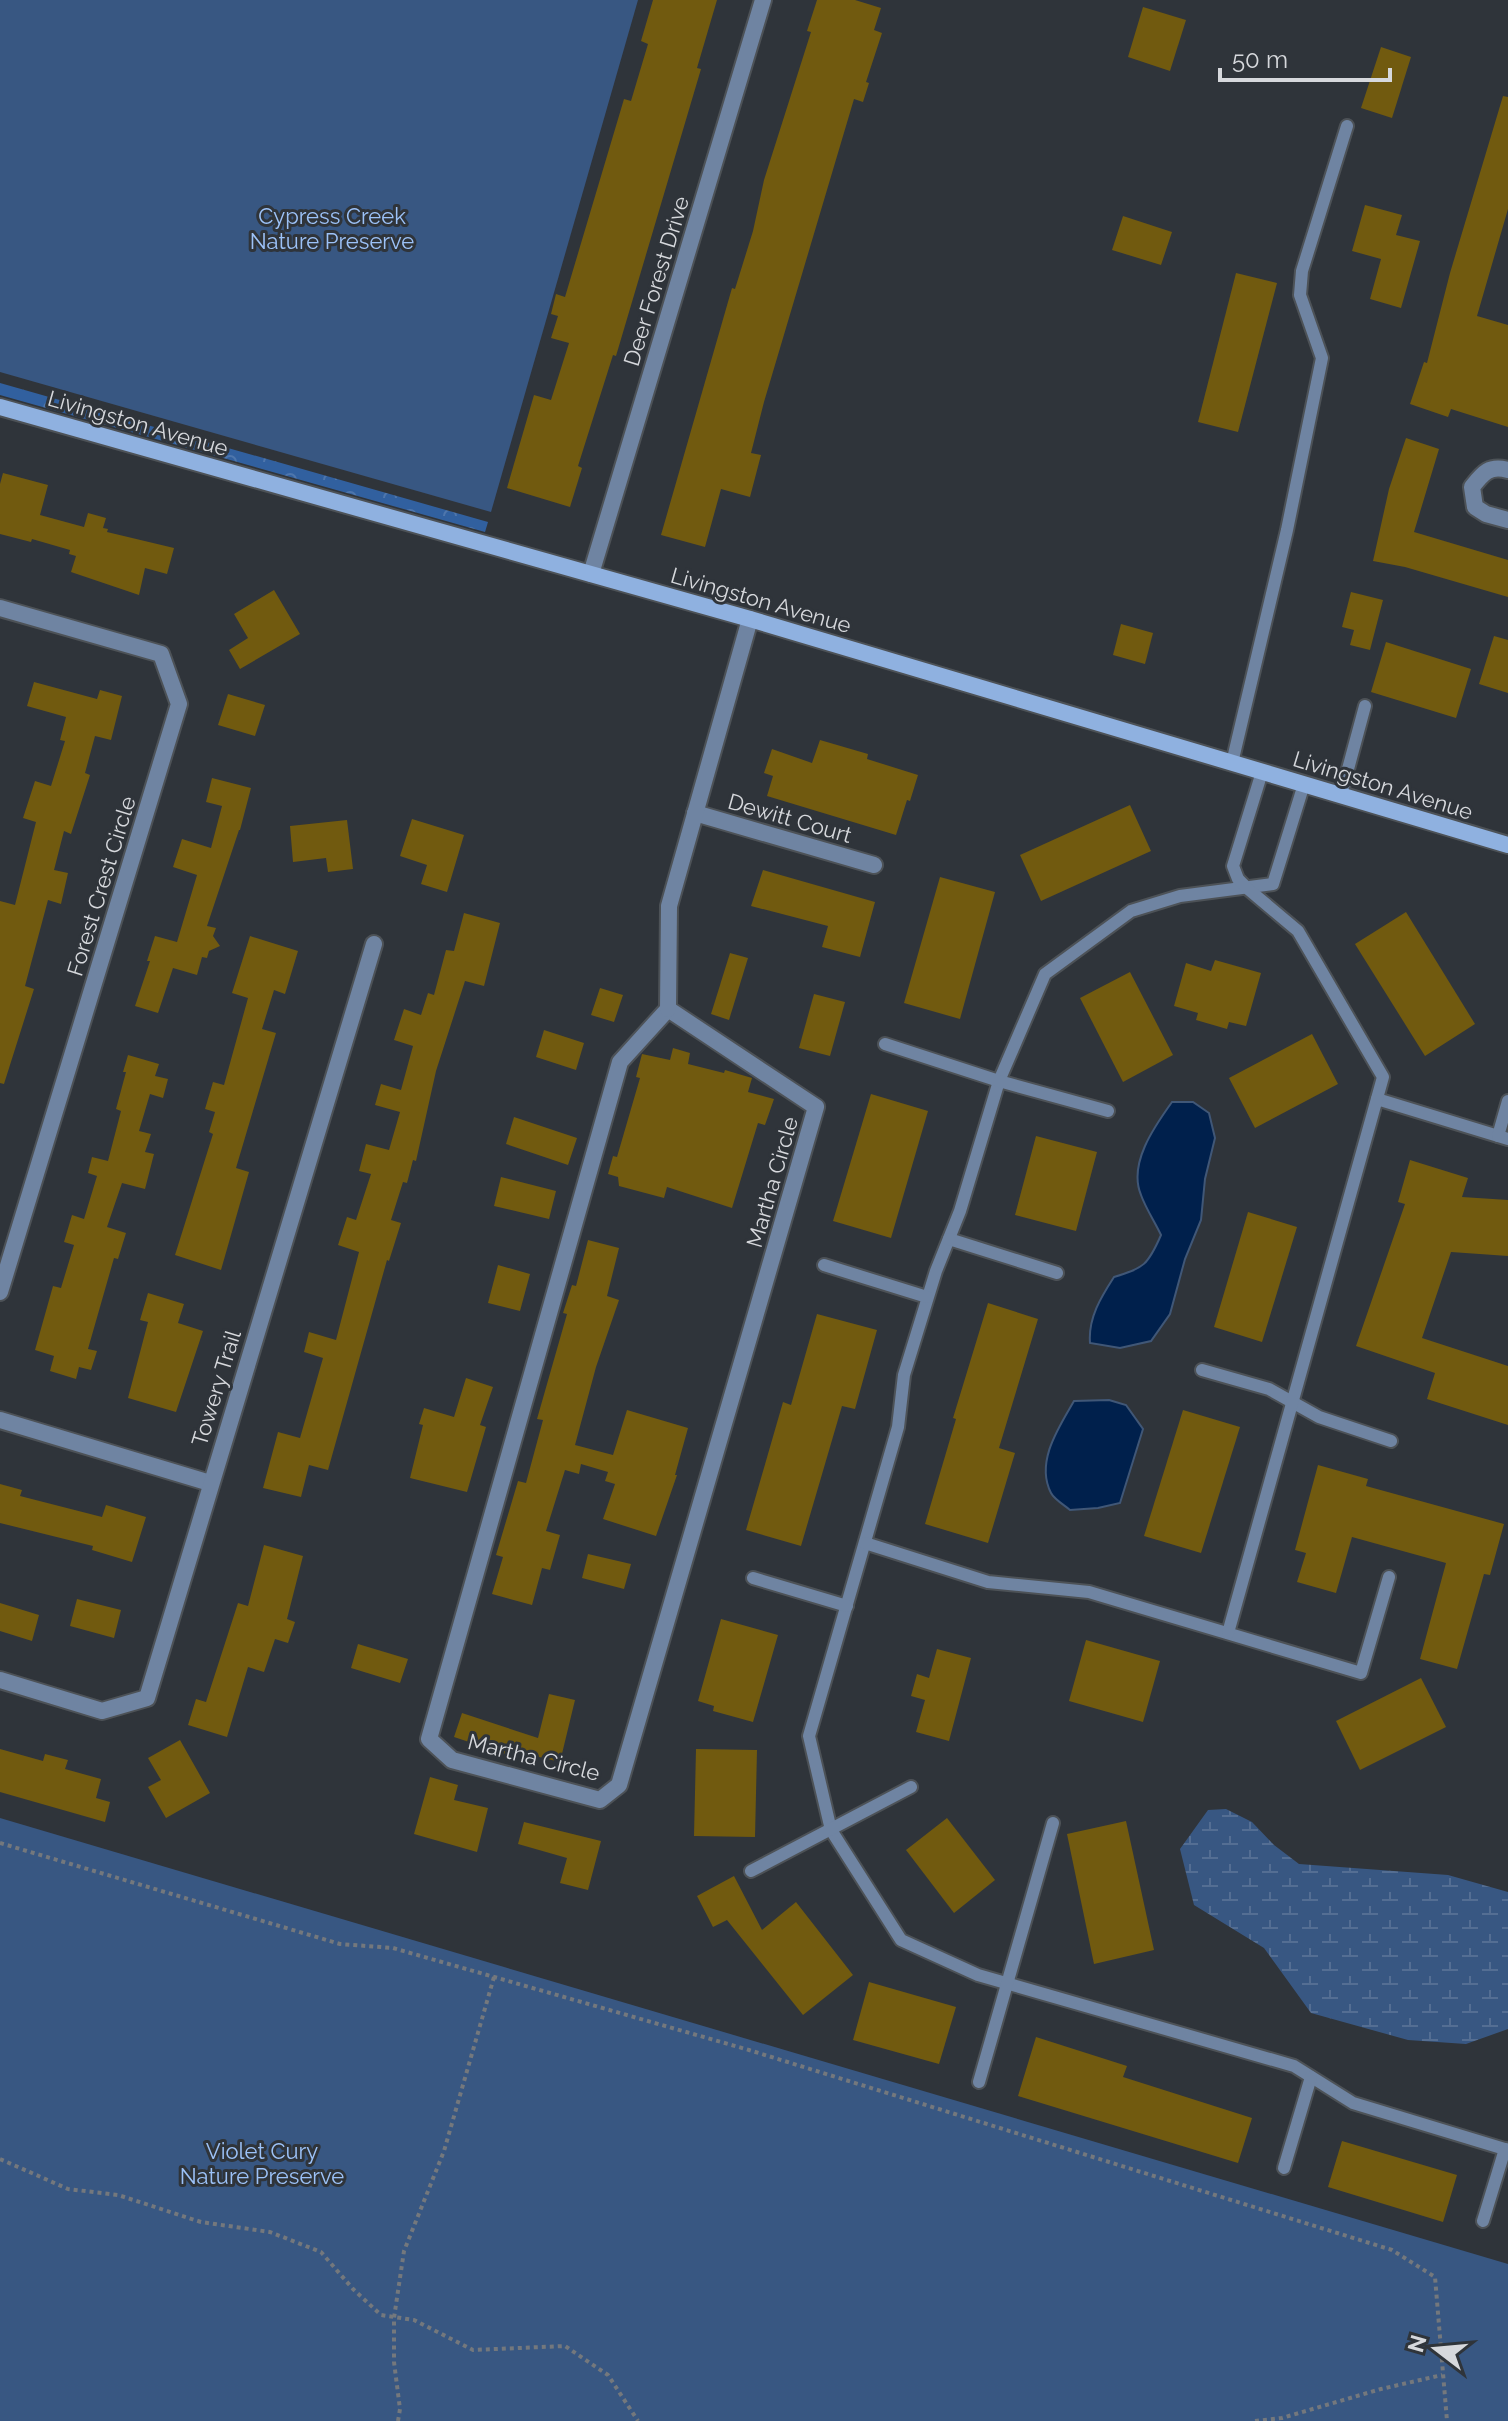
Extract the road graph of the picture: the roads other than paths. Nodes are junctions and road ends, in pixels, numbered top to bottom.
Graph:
1 (763, 0) edge
2 (1347, 126) dead end
3 (0, 407) edge
4 (1508, 470) edge
5 (1508, 520) edge
6 (591, 574) junction
7 (0, 608) edge
8 (750, 619) junction
9 (1365, 706) dead end
10 (1232, 763) junction
11 (1262, 772) junction
12 (1304, 784) junction
13 (1341, 795) junction
14 (695, 813) junction
15 (1508, 845) edge
16 (874, 865) dead end
17 (1248, 889) junction
18 (374, 944) dead end
19 (668, 1009) junction
20 (885, 1044) dead end
21 (999, 1081) junction
22 (1377, 1099) junction
23 (1508, 1101) edge
24 (1108, 1111) dead end
25 (1503, 1137) edge
26 (949, 1239) junction
27 (824, 1265) dead end
28 (1057, 1273) dead end
29 (0, 1292) edge
30 (927, 1297) junction
31 (1202, 1370) dead end
32 (1292, 1402) junction
33 (0, 1420) edge
34 (1391, 1441) dead end
35 (210, 1483) junction
36 (865, 1543) junction
37 (1389, 1577) dead end
38 (753, 1578) dead end
39 (847, 1606) junction
40 (1228, 1633) junction
41 (0, 1680) edge
42 (911, 1787) dead end
43 (1053, 1823) dead end
44 (831, 1830) junction
45 (751, 1871) dead end
46 (1007, 1983) junction
47 (1311, 2077) junction
48 (979, 2082) dead end
49 (1506, 2149) edge
50 (1284, 2168) dead end
51 (1483, 2221) dead end

1 - 6 street, Deer Forest Drive
2 - 10 lane
3 - 6 street, Livingston Avenue
4 - 5 street
6 - 8 street, Livingston Avenue
7 - 29 street, Forest Crest Circle
8 - 10 street, Livingston Avenue
8 - 14 street
9 - 13 lane
10 - 11 street, Livingston Avenue
11 - 12 street, Livingston Avenue
11 - 17 lane
12 - 13 street, Livingston Avenue
12 - 17 lane
13 - 15 street, Livingston Avenue
14 - 16 street, Dewitt Court
14 - 19 street
17 - 21 lane
17 - 22 lane
18 - 35 street, Towery Trail
19 - 19 street, Martha Circle
20 - 21 lane
21 - 24 lane
21 - 26 lane
22 - 25 lane
22 - 32 lane
23 - 25 lane
26 - 28 lane
26 - 30 lane
27 - 30 lane
30 - 36 lane
31 - 32 lane
32 - 34 lane
32 - 40 lane
33 - 35 street
35 - 41 street, Towery Trail
36 - 39 lane
36 - 40 lane
37 - 40 lane
38 - 39 lane
39 - 44 lane
42 - 44 lane
43 - 46 lane
44 - 45 lane
44 - 46 lane
46 - 47 lane
46 - 48 lane
47 - 49 lane
47 - 50 lane
49 - 51 lane

